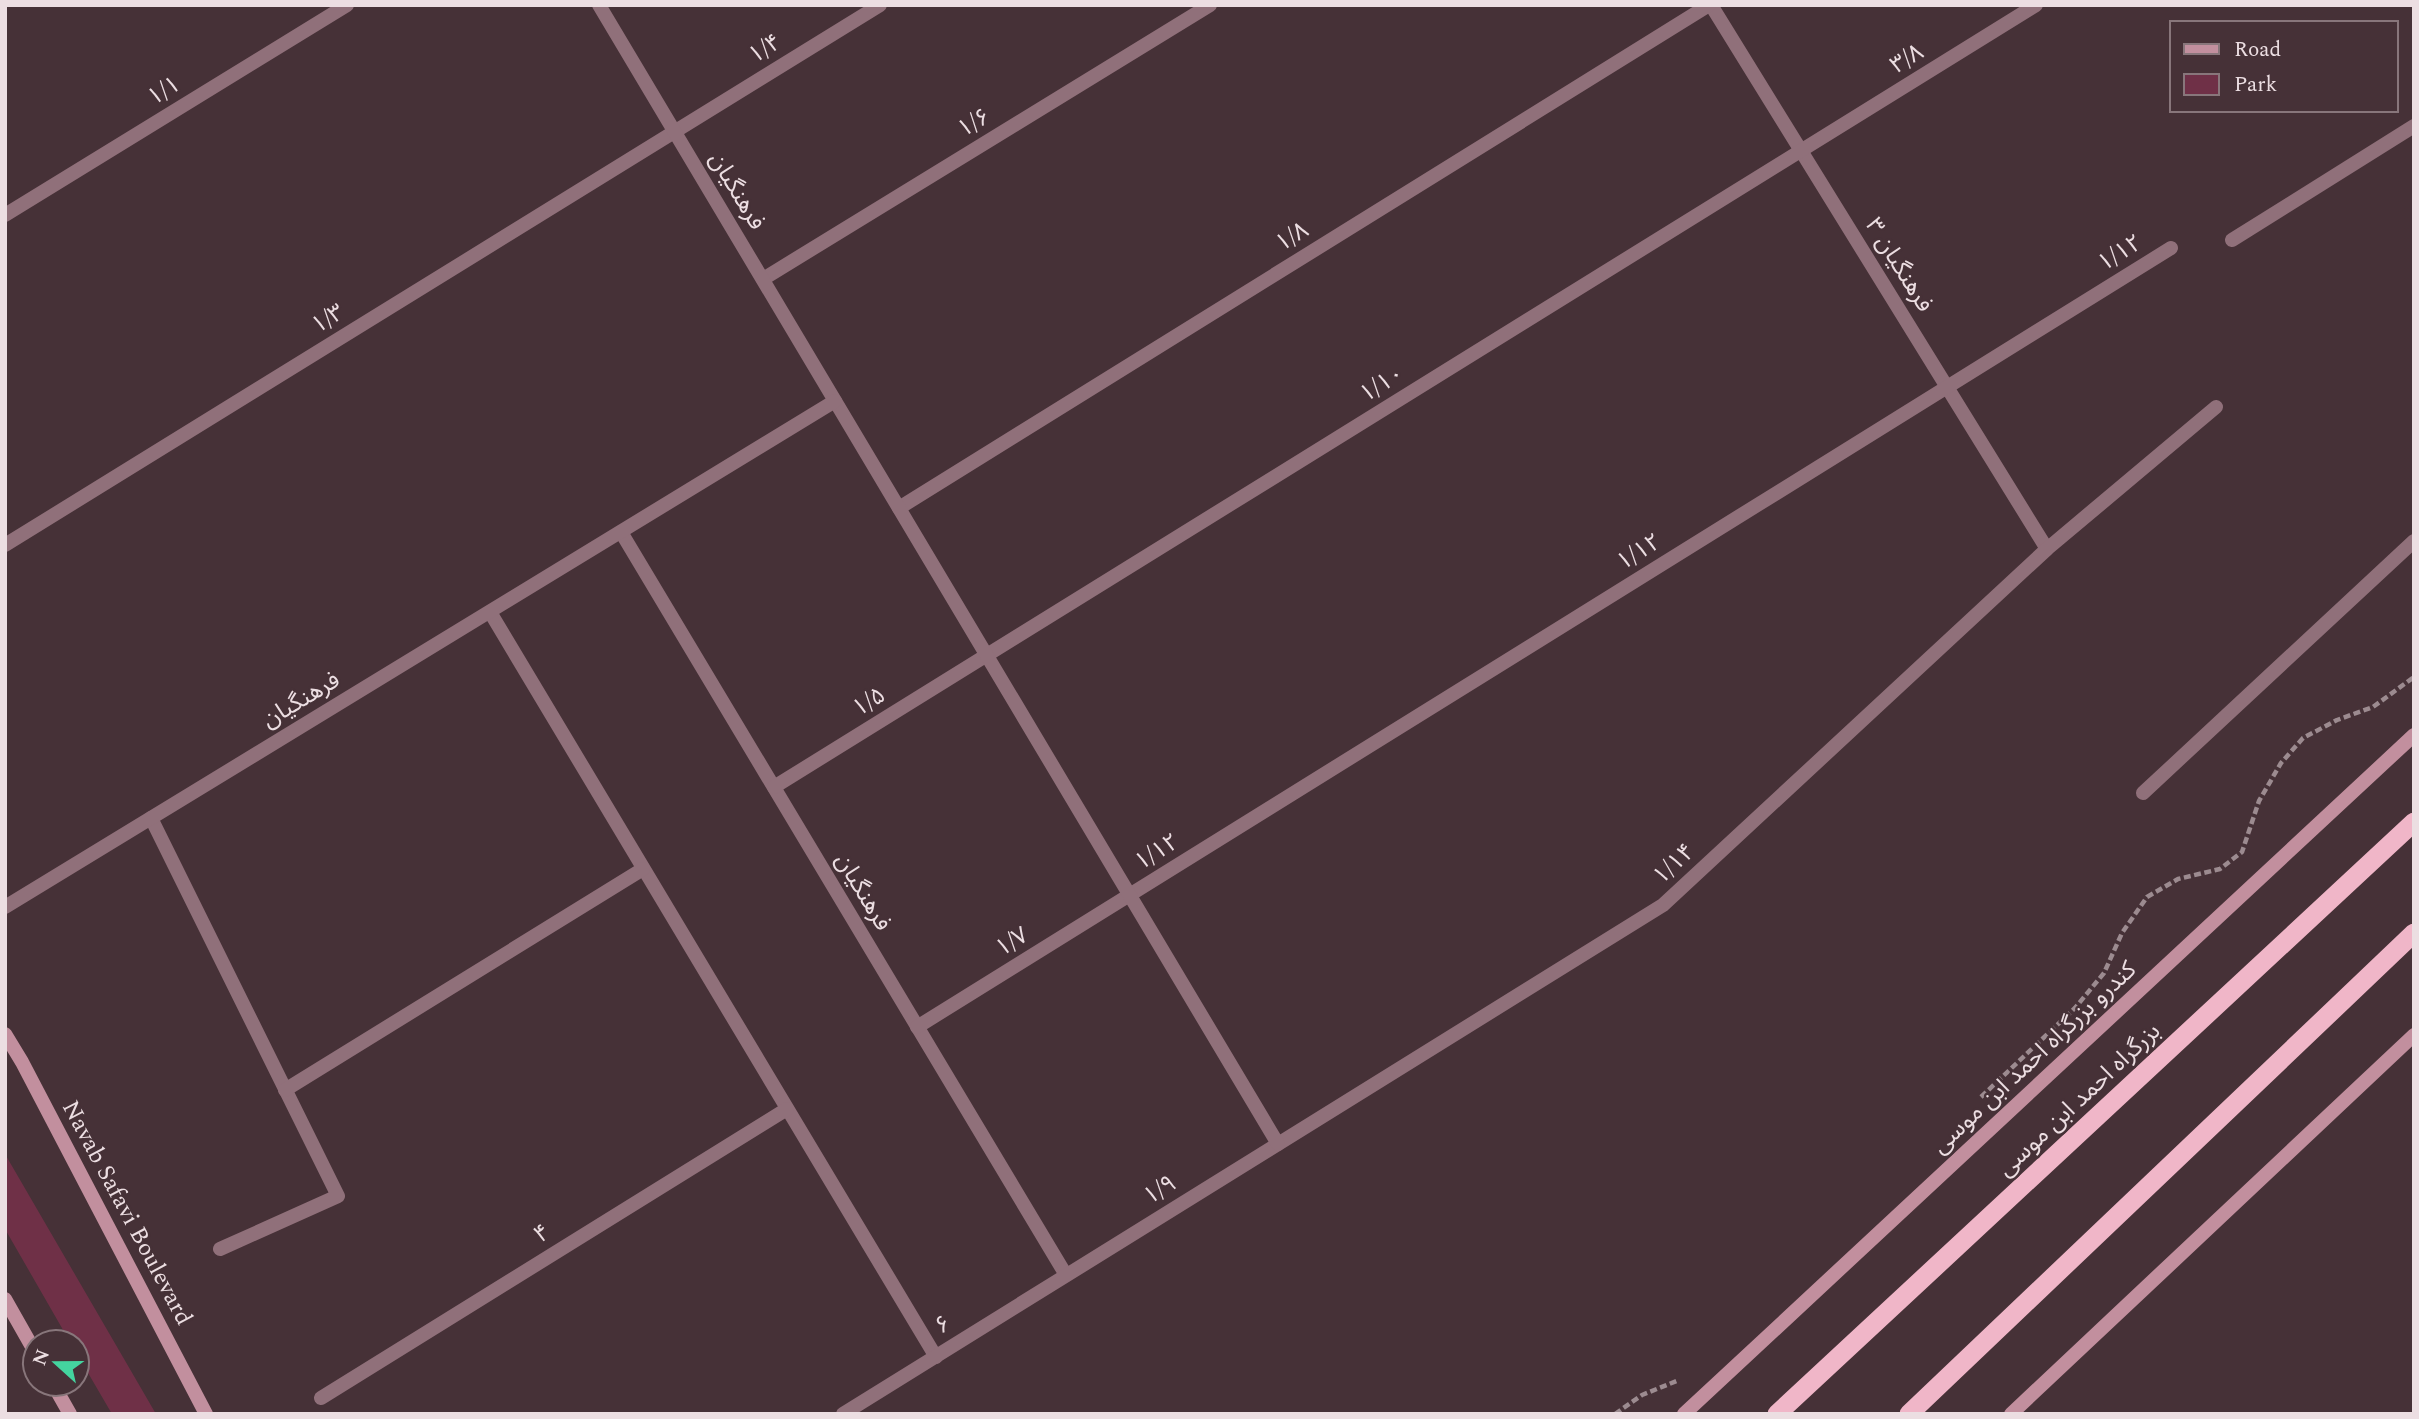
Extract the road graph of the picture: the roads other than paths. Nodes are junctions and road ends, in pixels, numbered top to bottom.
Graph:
1 (346, 5) edge
2 (599, 5) edge
3 (880, 5) edge
4 (1210, 5) edge
5 (1710, 5) edge
6 (2036, 5) edge
7 (2414, 126) edge
8 (675, 132) junction
9 (1801, 151) junction
10 (5, 215) edge
11 (2232, 240) dead end
12 (2171, 248) dead end
13 (763, 279) junction
14 (1947, 387) junction
15 (835, 401) junction
16 (2216, 407) dead end
17 (899, 508) junction
18 (621, 532) junction
19 (2414, 541) edge
20 (5, 545) edge
21 (2047, 549) junction
22 (490, 612) junction
23 (988, 655) junction
24 (2414, 735) edge
25 (774, 787) junction
26 (2143, 793) dead end
27 (151, 818) junction
28 (2414, 822) edge
29 (643, 869) junction
30 (1130, 895) junction
31 (5, 908) edge
32 (2414, 933) edge
33 (918, 1027) junction
34 (5, 1034) edge
35 (2414, 1035) edge
36 (285, 1090) junction
37 (787, 1109) junction
38 (1278, 1143) junction
39 (220, 1249) dead end
40 (1066, 1275) junction
41 (5, 1299) edge
42 (21, 1328) edge
43 (936, 1357) junction
44 (61, 1398) edge
45 (321, 1398) dead end
46 (70, 1414) edge
47 (206, 1414) edge
48 (843, 1414) edge
49 (1684, 1414) edge
50 (1777, 1414) edge
51 (1909, 1414) edge
52 (2011, 1414) edge

1 - 10 street, ۱/۱
2 - 8 street, فرهنگیان
3 - 8 street, ۱/۴
4 - 13 street, ۱/۶
5 - 9 street, فرهنگیان ۳
5 - 17 street, ۱/۸
6 - 9 street, ۳/۸
7 - 11 street
8 - 13 street, فرهنگیان
8 - 20 street, ۱/۳
9 - 14 street, فرهنگیان ۳
9 - 23 street, ۱/۱۰
12 - 14 street, ۱/۱۲
13 - 15 street, فرهنگیان
14 - 21 street, فرهنگیان ۳
14 - 30 street, ۱/۱۲
15 - 17 street, فرهنگیان
15 - 18 street, فرهنگیان
16 - 21 street, ۱/۱۴
17 - 23 street, فرهنگیان
18 - 22 street, فرهنگیان
18 - 25 street, فرهنگیان
19 - 26 street
21 - 38 street, ۱/۱۴
22 - 27 street, فرهنگیان
22 - 29 street
23 - 25 street, ۱/۵
23 - 30 street, فرهنگیان
24 - 49 main road, کندرو بزرگراه احمد ابن موسی
25 - 33 street, فرهنگیان
27 - 31 street, فرهنگیان
27 - 36 street
28 - 50 highway, بزرگراه احمد ابن موسی
29 - 36 street
29 - 37 street
30 - 33 street, ۱/۷
30 - 38 street, فرهنگیان
32 - 51 highway
33 - 40 street, فرهنگیان
34 - 47 main road, Navab Safavi Boulevard
35 - 52 main road
36 - 39 street
37 - 43 street
37 - 45 street, ۴
38 - 40 street, ۱/۹
40 - 43 street, ۶
41 - 42 main road
43 - 48 street, ۶
44 - 46 main road

